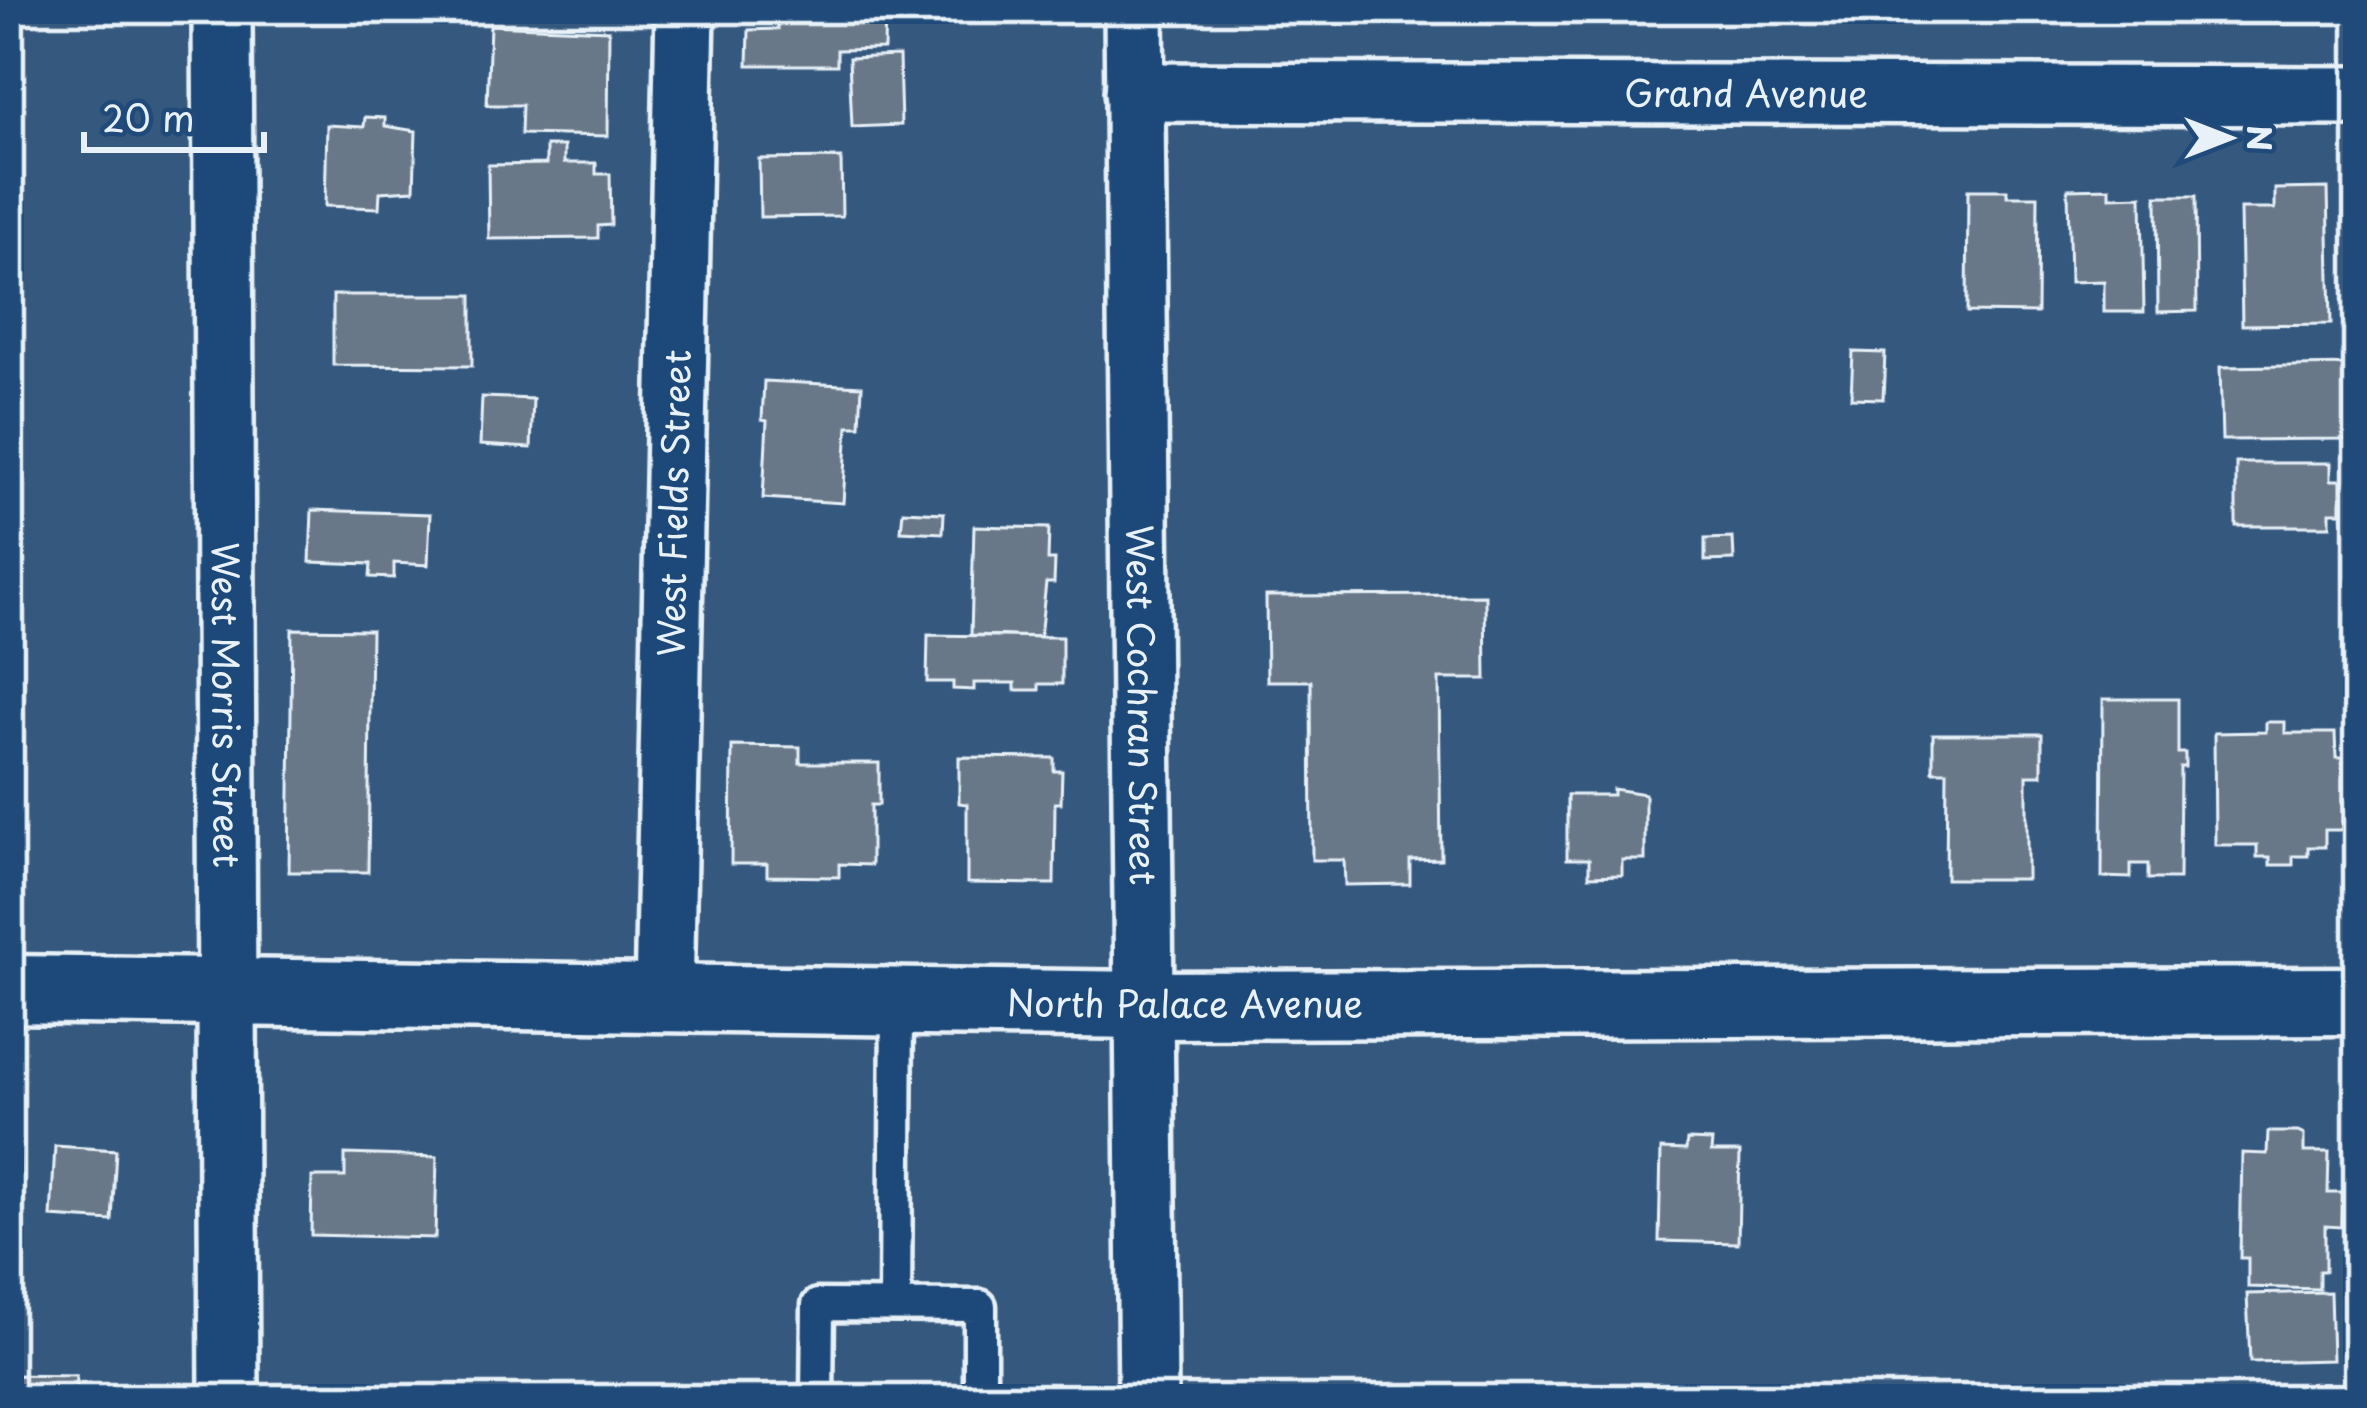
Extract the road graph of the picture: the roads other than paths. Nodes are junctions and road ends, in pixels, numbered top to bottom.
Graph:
1 (223, 9) edge
2 (685, 9) edge
3 (1134, 9) edge
4 (1134, 92) junction
5 (2358, 96) edge
6 (9, 989) edge
7 (226, 992) junction
8 (664, 998) junction
9 (2358, 1001) edge
10 (897, 1003) junction
11 (1145, 1005) junction
12 (895, 1305) junction
13 (229, 1399) edge
14 (817, 1399) edge
15 (980, 1399) edge
16 (1148, 1399) edge

1 - 7 street, West Morris Street
2 - 8 street, West Fields Street
3 - 4 street, West Cochran Street
4 - 5 street, Grand Avenue
4 - 11 street, West Cochran Street
6 - 7 street, North Palace Avenue
7 - 8 street, North Palace Avenue
7 - 13 street, West Morris Street
8 - 10 street, North Palace Avenue
9 - 11 street, North Palace Avenue
10 - 11 street, North Palace Avenue
10 - 12 lane
11 - 16 street, West Cochran Street
12 - 14 lane
12 - 15 lane

